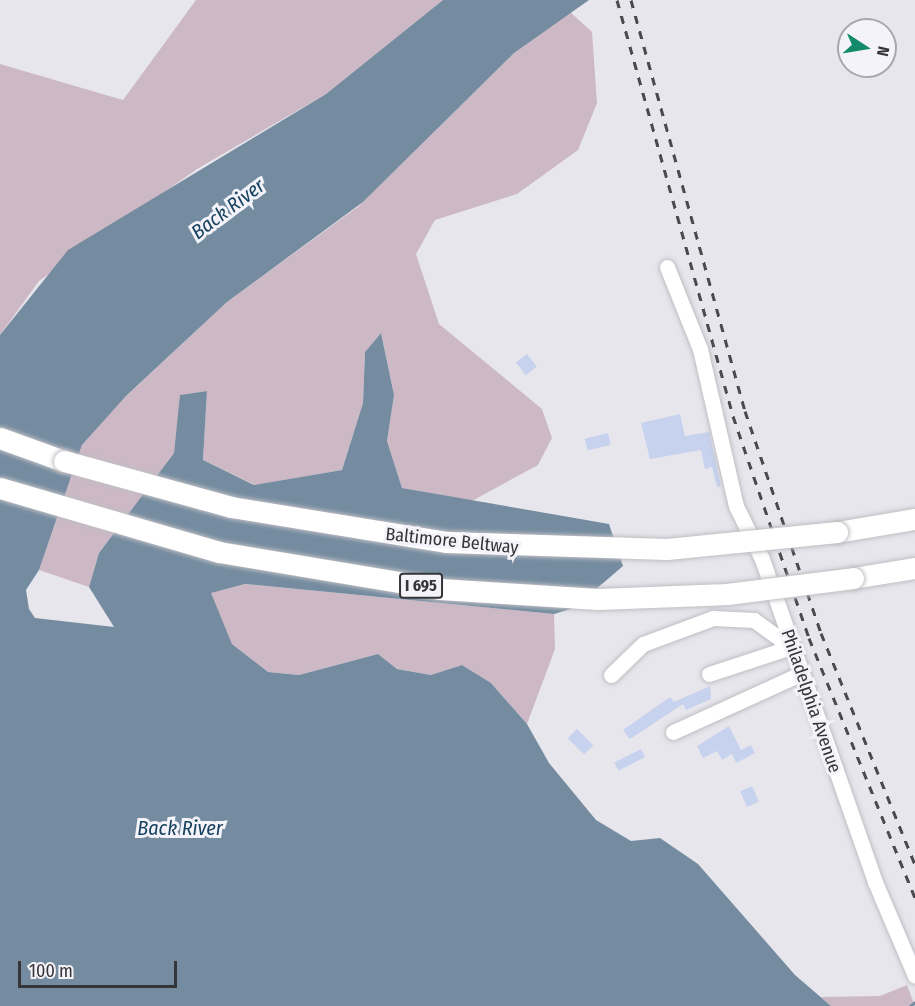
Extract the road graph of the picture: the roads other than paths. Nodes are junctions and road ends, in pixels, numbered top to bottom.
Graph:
1 (667, 267) dead end
2 (0, 438) edge
3 (0, 488) edge
4 (915, 519) edge
5 (915, 568) edge
6 (791, 647) junction
7 (709, 674) dead end
8 (800, 674) junction
9 (611, 675) dead end
10 (674, 732) dead end
11 (915, 976) edge

1 - 6 street, Philadelphia Avenue
2 - 4 highway, Baltimore Beltway, bridge
3 - 5 highway, I 695, bridge
6 - 7 street
6 - 8 street, Philadelphia Avenue
6 - 9 street
8 - 10 street
8 - 11 street, Philadelphia Avenue

